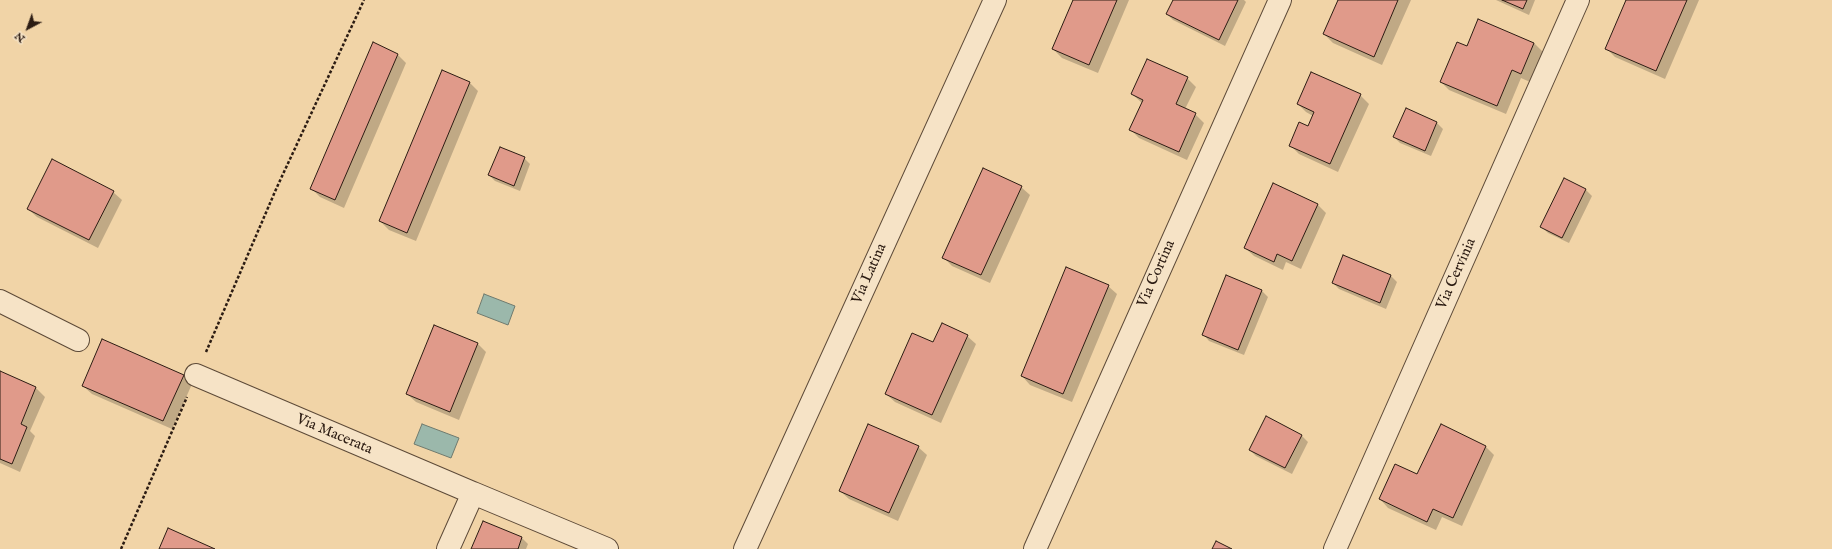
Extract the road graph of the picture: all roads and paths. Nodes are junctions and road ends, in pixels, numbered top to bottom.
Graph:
1 (364, 0) edge
2 (995, 0) edge
3 (1280, 0) edge
4 (1578, 0) edge
5 (0, 301) edge
6 (78, 340) dead end
7 (196, 375) junction
8 (472, 493) junction
9 (121, 549) edge
10 (448, 549) edge
11 (607, 549) edge
12 (745, 549) edge
13 (1035, 549) edge
14 (1335, 549) edge

1 - 7 path
2 - 12 street, Via Latina
3 - 13 street, Via Cortina
4 - 14 street, Via Cervinia
5 - 6 street
7 - 8 street, Via Macerata
7 - 9 path
8 - 10 street
8 - 11 street, Via Macerata

